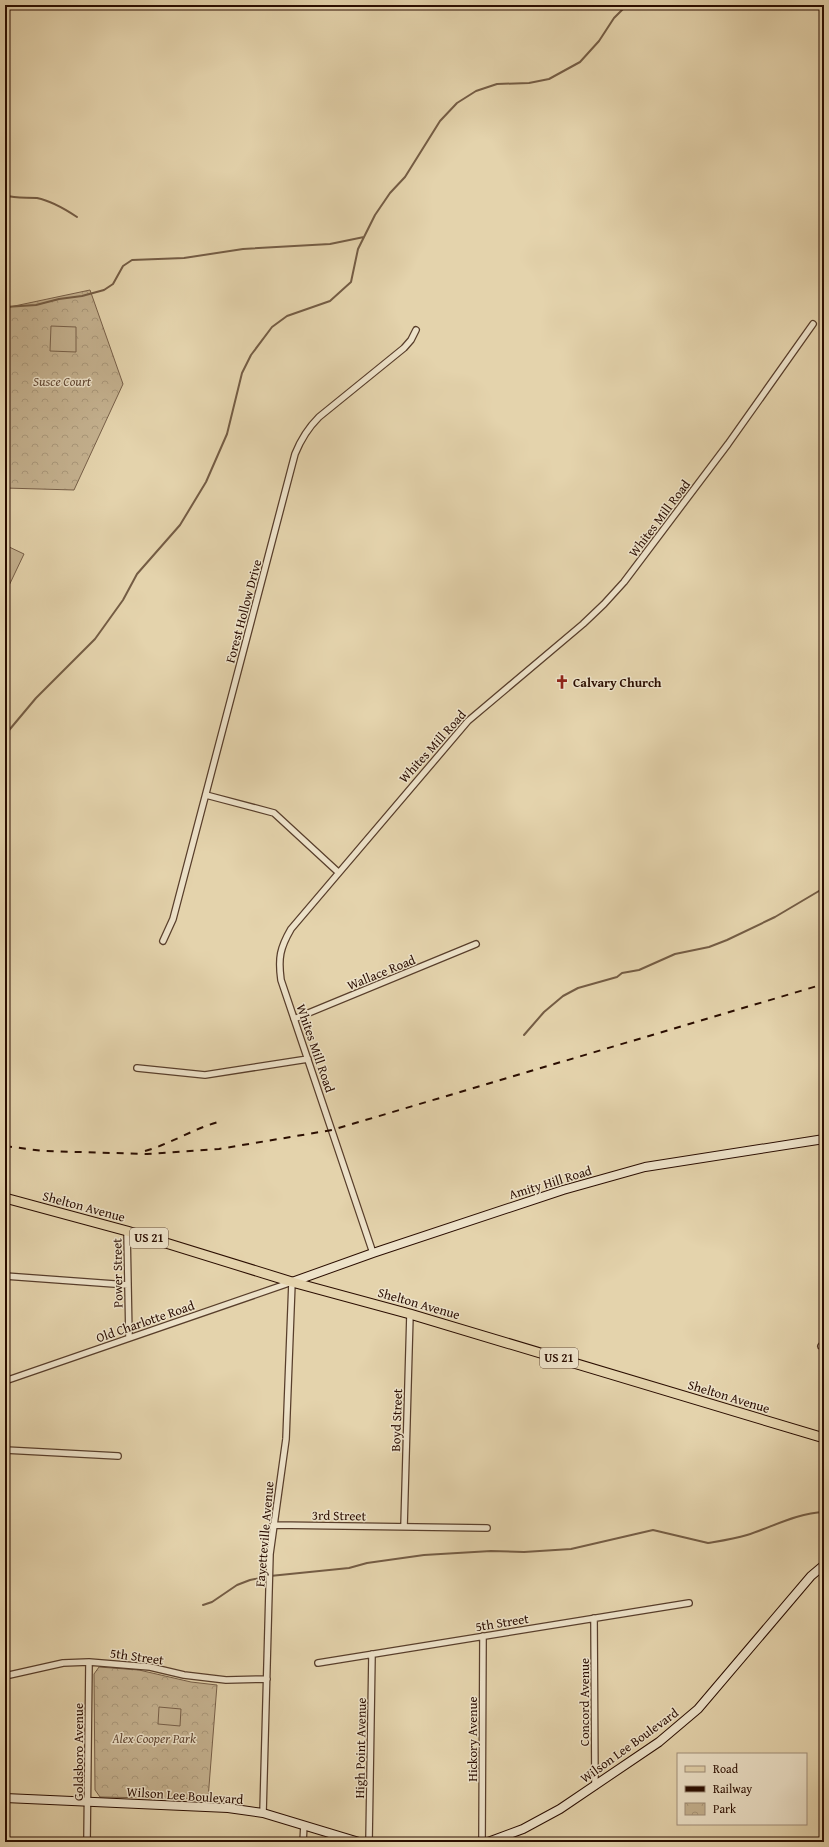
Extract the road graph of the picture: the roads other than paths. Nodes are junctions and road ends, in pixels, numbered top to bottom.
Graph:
1 (813, 324) dead end
2 (416, 330) dead end
3 (206, 795) junction
4 (338, 872) junction
5 (163, 941) dead end
6 (476, 944) dead end
7 (294, 1019) junction
8 (308, 1059) junction
9 (137, 1068) dead end
10 (824, 1138) edge
11 (5, 1198) edge
12 (127, 1231) junction
13 (373, 1253) junction
14 (5, 1276) edge
15 (292, 1282) junction
16 (128, 1285) junction
17 (410, 1314) junction
18 (129, 1338) junction
19 (5, 1381) edge
20 (824, 1438) edge
21 (5, 1450) edge
22 (118, 1456) dead end
23 (273, 1525) junction
24 (404, 1527) junction
25 (487, 1528) dead end
26 (824, 1565) edge
27 (689, 1603) dead end
28 (594, 1618) junction
29 (483, 1636) junction
30 (372, 1654) junction
31 (89, 1662) junction
32 (318, 1663) dead end
33 (5, 1676) edge
34 (267, 1679) junction
35 (595, 1786) junction
36 (5, 1798) edge
37 (89, 1802) junction
38 (263, 1813) junction
39 (304, 1825) junction
40 (87, 1842) edge
41 (304, 1842) edge
42 (359, 1842) edge
43 (369, 1842) edge
44 (482, 1842) edge
45 (488, 1842) edge

1 - 4 street, Whites Mill Road
2 - 3 street, Forest Hollow Drive
3 - 4 street
3 - 5 street, Forest Hollow Drive
4 - 7 street, Whites Mill Road
6 - 7 street, Wallace Road
7 - 8 street, Whites Mill Road
8 - 9 street
8 - 13 street, Whites Mill Road
10 - 13 street, Amity Hill Road
11 - 12 main road, Shelton Avenue / US 21
12 - 15 main road, Shelton Avenue / US 21
12 - 16 street, Power Street
13 - 15 street, Amity Hill Road
14 - 16 street
15 - 17 main road, Shelton Avenue / US 21
15 - 18 street, Old Charlotte Road
15 - 23 street, Fayetteville Avenue
16 - 18 street, Power Street
17 - 20 main road, Shelton Avenue / US 21
17 - 24 street, Boyd Street
18 - 19 street, Old Charlotte Road
21 - 22 street
23 - 24 street, 3rd Street
23 - 34 street, Fayetteville Avenue
24 - 25 street, 3rd Street
26 - 35 street, Wilson Lee Boulevard
27 - 28 street, 5th Street
28 - 29 street, 5th Street
28 - 35 street, Concord Avenue
29 - 30 street, 5th Street
29 - 44 street, Hickory Avenue
30 - 32 street, 5th Street
30 - 43 street, High Point Avenue
31 - 33 street, 5th Street
31 - 34 street, 5th Street
31 - 37 street, Goldsboro Avenue
34 - 38 street, Fayetteville Avenue
35 - 45 street, Wilson Lee Boulevard
36 - 37 street, Wilson Lee Boulevard
37 - 38 street, Wilson Lee Boulevard
37 - 40 street, Goldsboro Avenue
38 - 39 street, Wilson Lee Boulevard
39 - 41 street
39 - 42 street, Wilson Lee Boulevard

